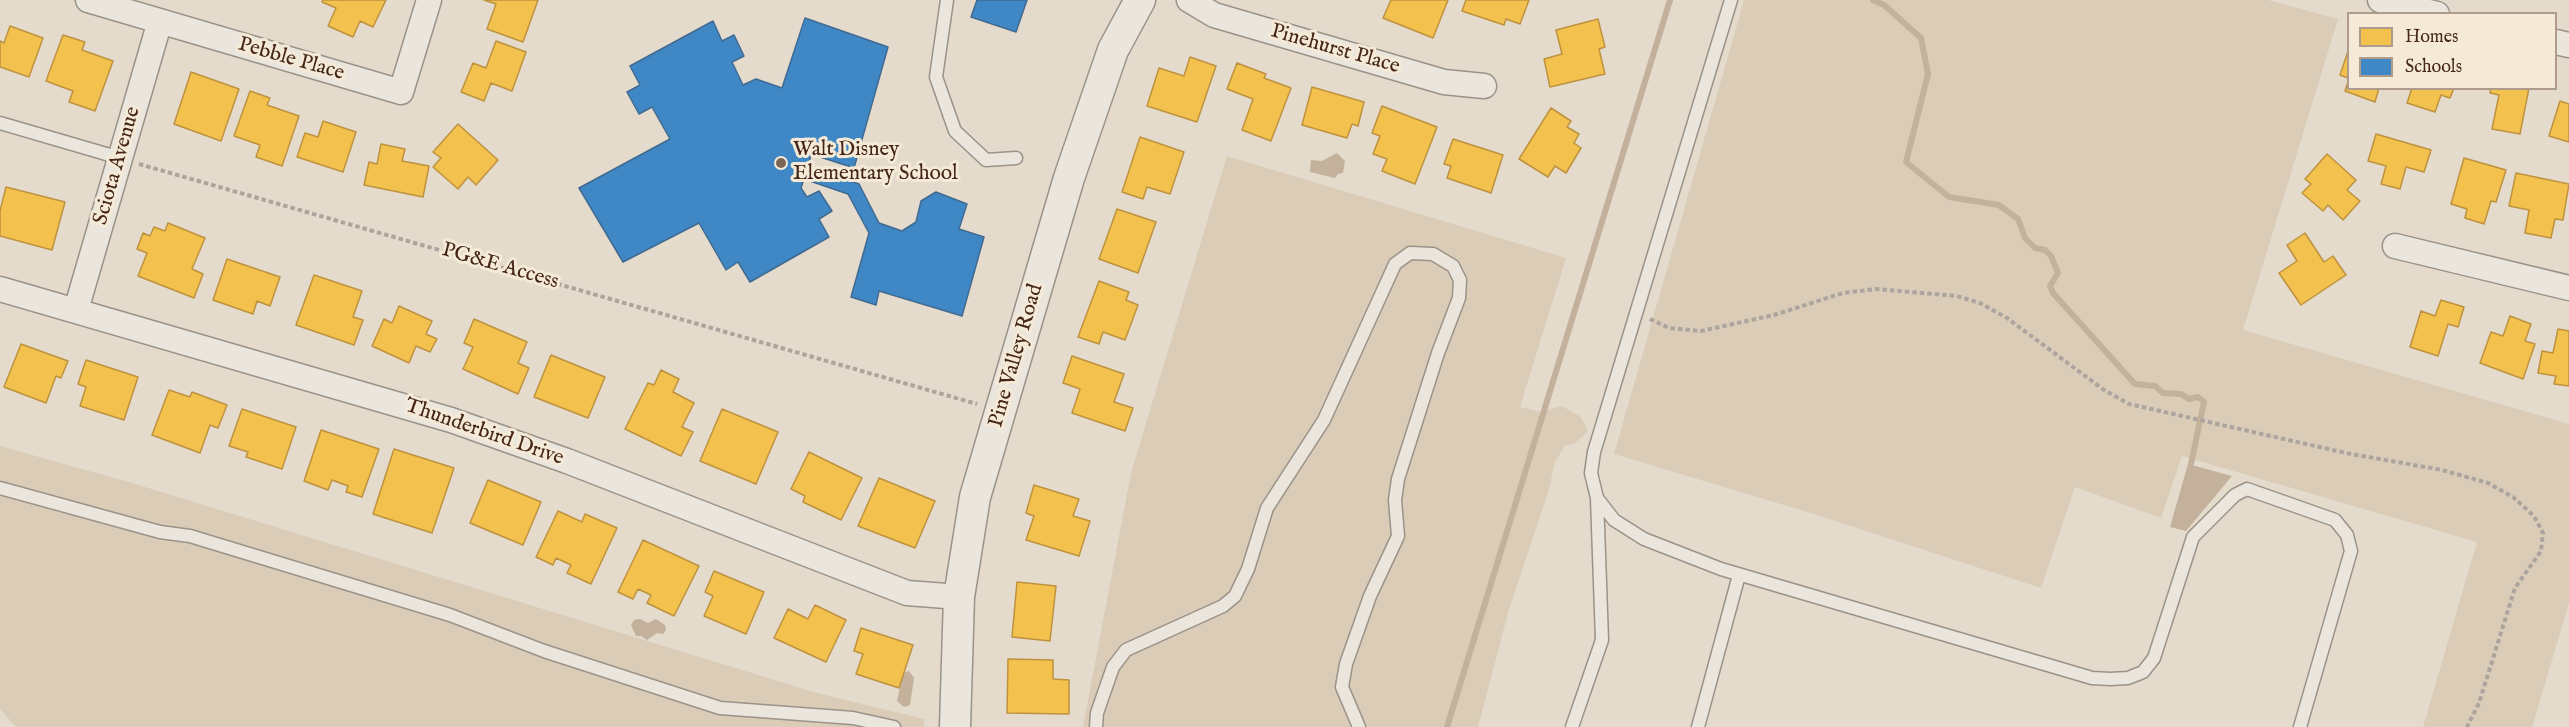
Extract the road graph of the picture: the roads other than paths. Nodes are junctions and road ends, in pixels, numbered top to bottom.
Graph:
1 (88, 0) edge
2 (429, 0) edge
3 (947, 0) edge
4 (1140, 0) edge
5 (1189, 0) edge
6 (1731, 0) edge
7 (2380, 0) edge
8 (2429, 12) edge
9 (160, 21) junction
10 (1484, 86) dead end
11 (0, 123) edge
12 (120, 158) junction
13 (1016, 158) dead end
14 (2395, 246) dead end
15 (2569, 288) edge
16 (0, 289) edge
17 (76, 310) junction
18 (0, 488) edge
19 (1597, 498) junction
20 (1739, 574) junction
21 (959, 597) junction
22 (894, 727) edge
23 (955, 727) edge
24 (1096, 727) edge
25 (1359, 727) edge
26 (1572, 727) edge
27 (1698, 727) edge
28 (2300, 727) edge

1 - 9 street, Pebble Place
2 - 9 street, Pebble Place
3 - 13 lane
4 - 21 street, Pine Valley Road
5 - 10 street, Pinehurst Place
6 - 19 lane
7 - 8 street
9 - 12 street, Sciota Avenue
11 - 12 lane
12 - 17 street, Sciota Avenue
14 - 15 street
16 - 17 street, Thunderbird Drive
17 - 21 street, Thunderbird Drive
18 - 22 lane
19 - 20 lane
19 - 26 lane
20 - 27 lane
20 - 28 lane
21 - 23 street, Pine Valley Road
24 - 25 lane

